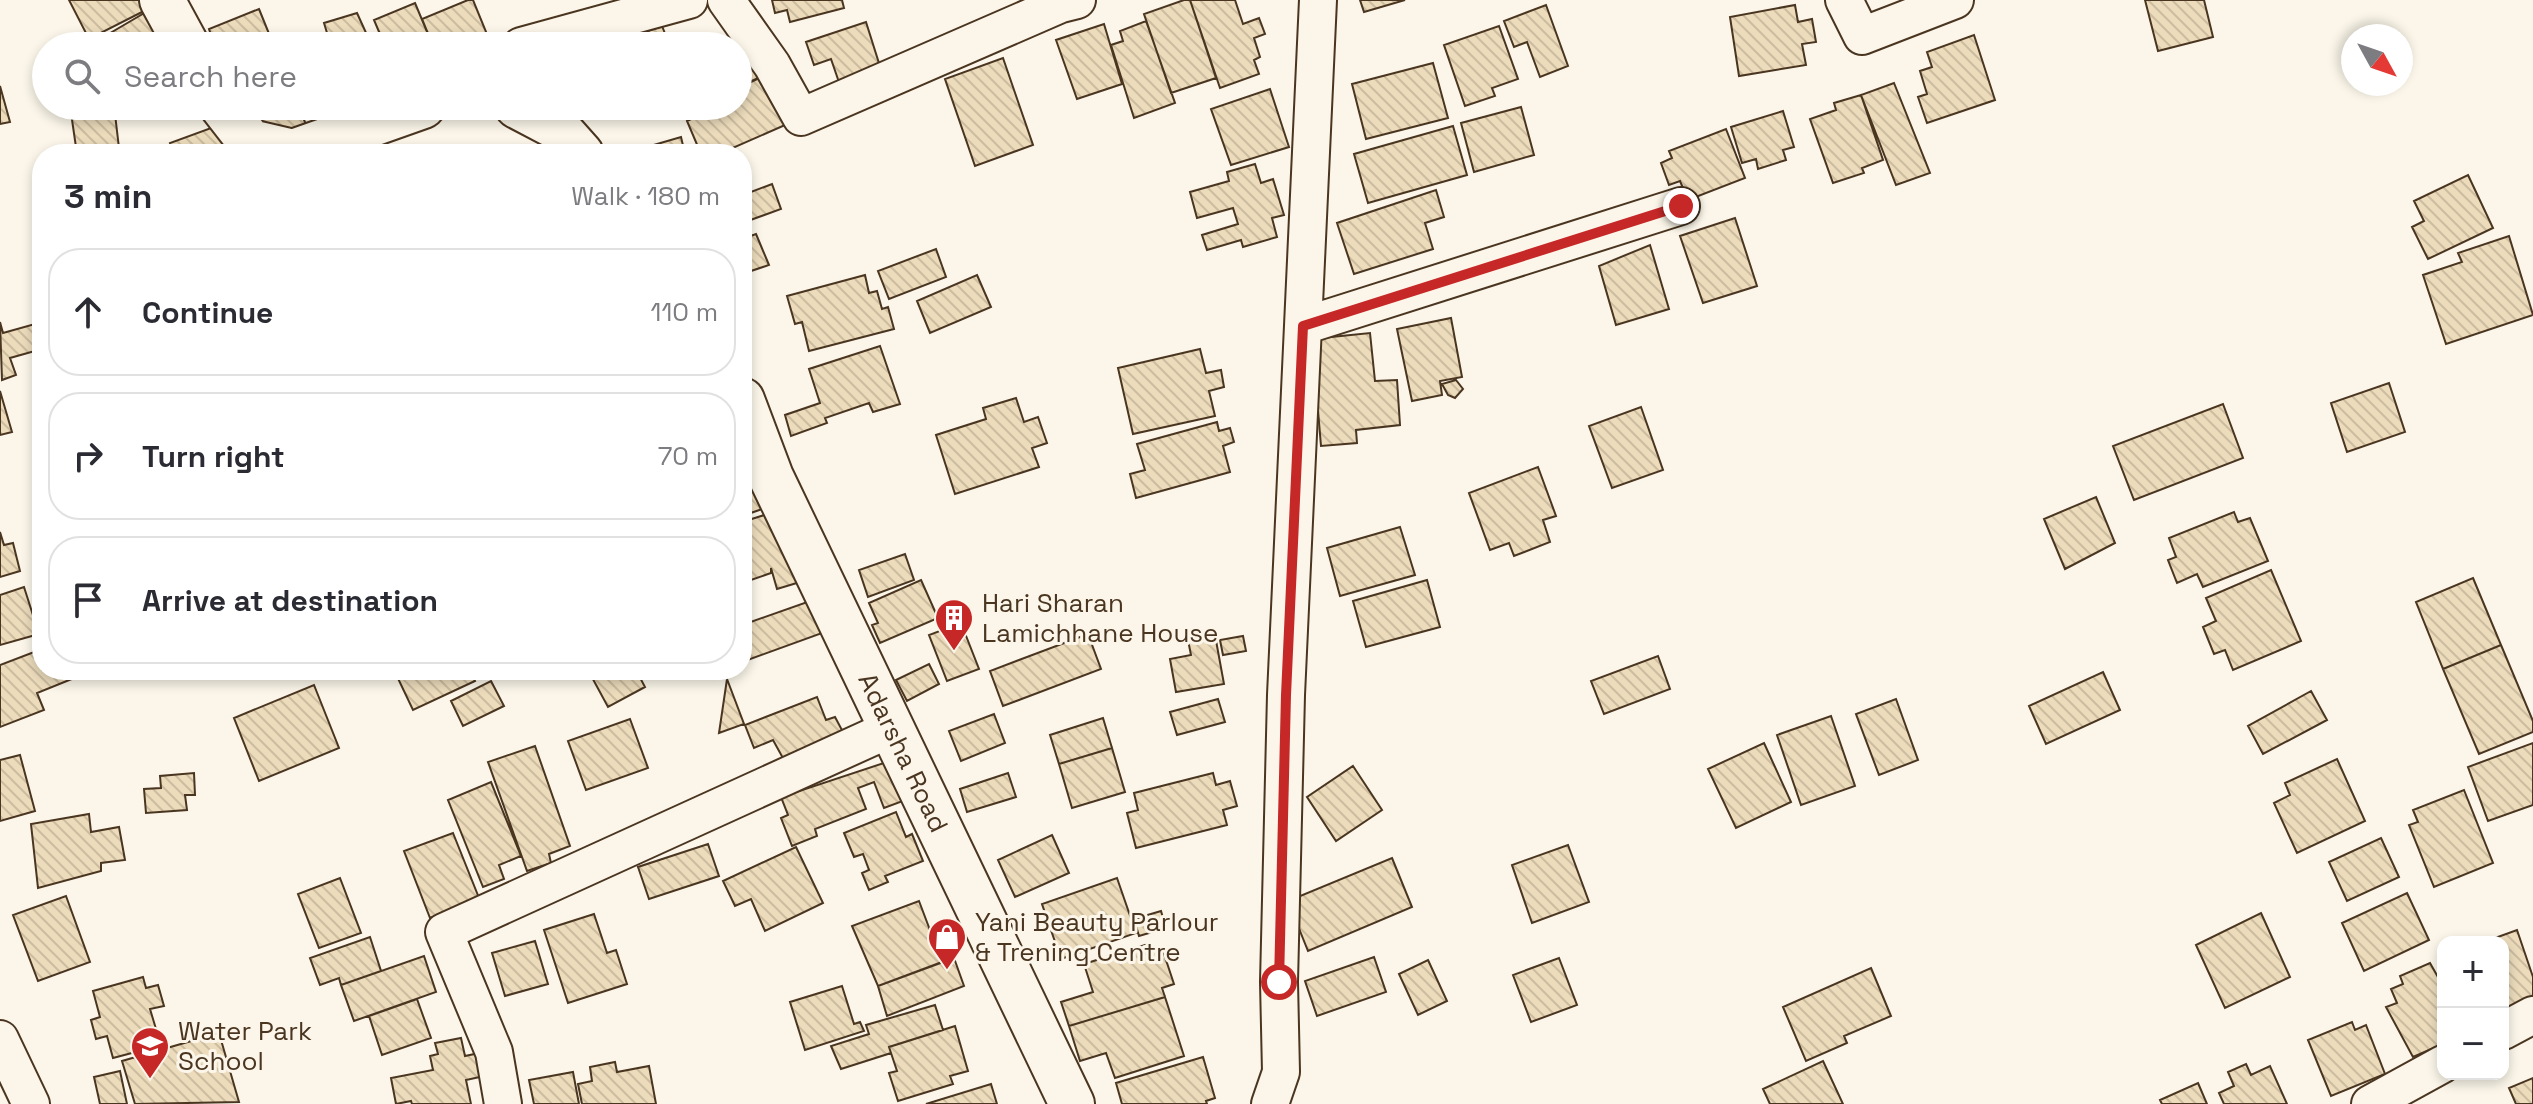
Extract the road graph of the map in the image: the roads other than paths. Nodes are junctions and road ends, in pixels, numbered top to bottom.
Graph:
1 (162, 0) edge
2 (689, 0) edge
3 (726, 0) edge
4 (1077, 0) edge
5 (1318, 0) edge
6 (1844, 0) edge
7 (1955, 0) edge
8 (179, 32) edge
9 (572, 32) edge
10 (749, 32) edge
11 (752, 37) edge
12 (233, 120) edge
13 (384, 120) edge
14 (544, 120) edge
15 (258, 144) edge
16 (318, 144) edge
17 (572, 144) edge
18 (1681, 206) dead end
19 (1303, 326) junction
20 (752, 429) edge
21 (890, 729) junction
22 (2533, 1015) edge
23 (2509, 1028) edge
24 (0, 1039) edge
25 (2437, 1067) edge
26 (31, 1104) edge
27 (503, 1104) edge
28 (1072, 1104) edge
29 (1270, 1104) edge
30 (2370, 1104) edge

1 - 8 main road
2 - 9 street
3 - 10 street
4 - 11 street
5 - 19 street
6 - 7 street
12 - 15 main road
13 - 16 main road
14 - 17 main road
18 - 19 street
19 - 29 street
20 - 21 main road, Adarsha Road
21 - 27 street
21 - 28 main road, Adarsha Road
22 - 23 street
24 - 26 street
25 - 30 street

